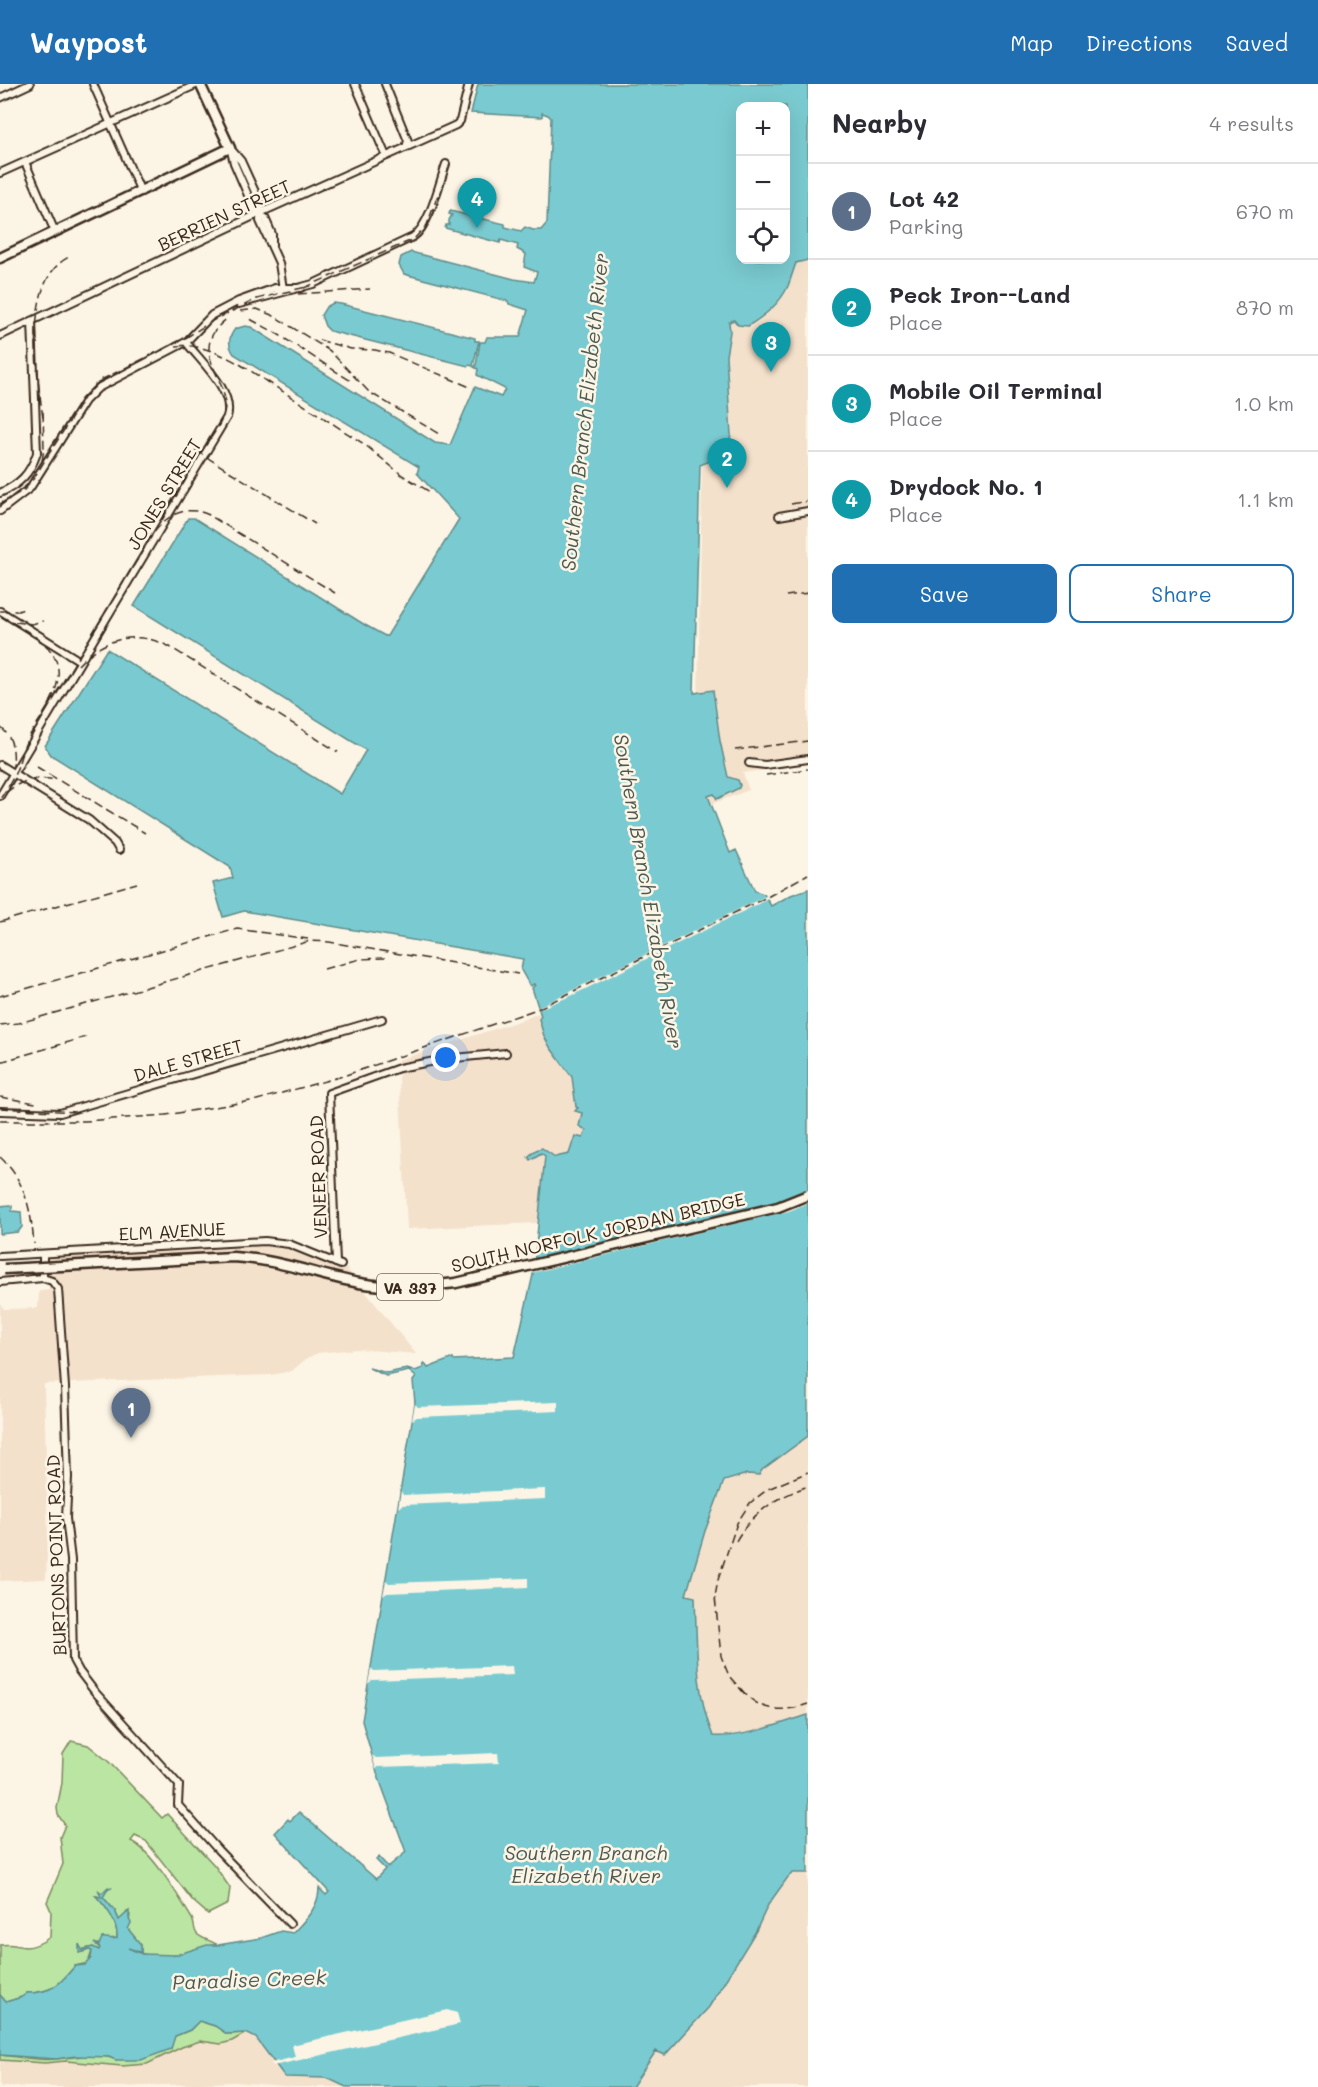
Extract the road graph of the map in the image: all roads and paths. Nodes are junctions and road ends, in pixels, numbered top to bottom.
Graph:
1 (30, 84) edge
2 (93, 84) edge
3 (199, 84) edge
4 (355, 84) edge
5 (385, 84) edge
6 (469, 84) edge
7 (0, 98) edge
8 (111, 123) junction
9 (405, 147) junction
10 (230, 148) junction
11 (386, 156) junction
12 (25, 162) junction
13 (446, 164) dead end
14 (0, 173) edge
15 (141, 192) junction
16 (260, 213) junction
17 (55, 232) junction
18 (0, 258) edge
19 (283, 290) junction
20 (32, 321) junction
21 (0, 336) edge
22 (186, 342) junction
23 (0, 493) edge
24 (0, 511) edge
25 (808, 511) edge
26 (779, 516) dead end
27 (0, 611) edge
28 (80, 662) junction
29 (808, 759) edge
30 (749, 763) dead end
31 (0, 765) edge
32 (14, 773) junction
33 (0, 796) edge
34 (119, 850) dead end
35 (382, 1019) dead end
36 (506, 1053) dead end
37 (0, 1111) edge
38 (808, 1195) edge
39 (43, 1254) junction
40 (0, 1256) edge
41 (339, 1264) joint
42 (2, 1269) edge
43 (43, 1278) junction
44 (0, 1282) edge
45 (290, 1924) dead end

1 - 7 street
2 - 8 street
3 - 8 street
3 - 10 main road
4 - 11 street
5 - 9 street
6 - 9 street, BERRIEN STREET
8 - 12 street
8 - 15 street
9 - 11 street, BERRIEN STREET
10 - 15 main road
10 - 16 street
11 - 16 street, BERRIEN STREET
12 - 14 street
12 - 17 street
13 - 19 street
15 - 17 main road
16 - 19 street
16 - 20 street, BERRIEN STREET
17 - 18 main road
19 - 22 street
20 - 21 street, BERRIEN STREET
20 - 23 street
22 - 24 street
22 - 28 street, JONES STREET
25 - 26 street
27 - 28 street
28 - 32 street, JONES STREET
29 - 30 street
31 - 32 street
32 - 33 street, JONES STREET
32 - 34 street
35 - 37 street, DALE STREET
36 - 41 street, VENEER ROAD
38 - 42 main road, SOUTH NORFOLK JORDAN BRIDGE / VA 337, bridge
39 - 40 street, ELM AVENUE
39 - 41 street, ELM AVENUE
39 - 43 street
43 - 44 street
43 - 45 street, BURTONS POINT ROAD

